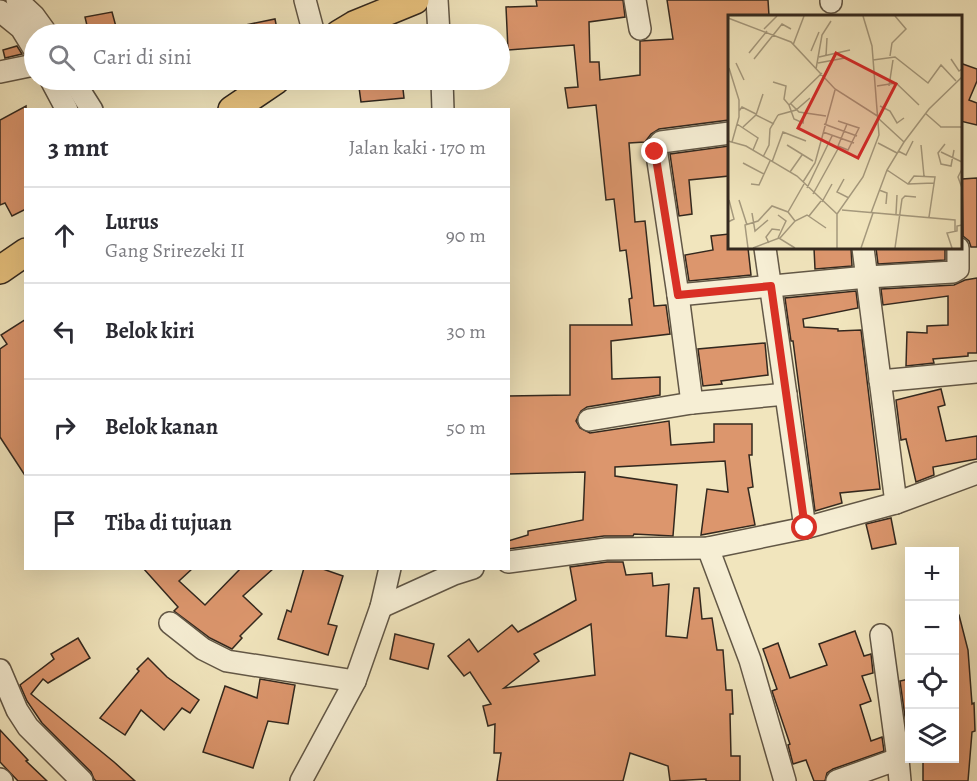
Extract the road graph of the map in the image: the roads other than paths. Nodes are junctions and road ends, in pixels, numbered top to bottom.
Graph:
1 (17, 0) edge
2 (305, 0) edge
3 (415, 0) edge
4 (437, 0) edge
5 (634, 0) edge
6 (0, 11) edge
7 (40, 24) edge
8 (311, 24) edge
9 (359, 24) edge
10 (438, 24) edge
11 (640, 29) dead end
12 (24, 33) edge
13 (24, 67) edge
14 (0, 72) edge
15 (56, 90) edge
16 (79, 90) edge
17 (261, 90) edge
18 (442, 90) edge
19 (66, 108) edge
20 (91, 108) edge
21 (235, 108) edge
22 (443, 108) edge
23 (728, 134) edge
24 (765, 249) edge
25 (863, 249) edge
26 (24, 253) edge
27 (964, 253) edge
28 (0, 270) edge
29 (867, 277) junction
30 (771, 286) junction
31 (678, 295) junction
32 (977, 372) edge
33 (880, 381) junction
34 (786, 394) junction
35 (692, 403) junction
36 (589, 420) dead end
37 (977, 474) edge
38 (896, 503) junction
39 (805, 528) junction
40 (708, 548) junction
41 (510, 562) edge
42 (390, 570) edge
43 (467, 570) edge
44 (381, 607) junction
45 (170, 623) dead end
46 (881, 635) dead end
47 (0, 670) edge
48 (355, 681) junction
49 (898, 759) junction
50 (82, 781) edge
51 (301, 781) edge
52 (785, 781) edge
53 (837, 781) edge
54 (900, 781) edge

1 - 7 street
2 - 8 street
3 - 9 main road
4 - 10 street
5 - 11 street
6 - 12 street
13 - 14 street
15 - 19 street
16 - 20 street
17 - 21 main road
18 - 22 street
23 - 31 street
24 - 30 street
25 - 29 street
26 - 28 main road
27 - 29 street
29 - 30 street
29 - 33 street
30 - 31 street
30 - 34 street
31 - 35 street
32 - 33 street
33 - 38 street
34 - 35 street
34 - 39 street
35 - 36 street
37 - 38 street
38 - 39 street
39 - 40 street
40 - 41 street
40 - 52 street
42 - 44 street
43 - 44 street
44 - 48 street
45 - 48 street
46 - 49 street
47 - 50 street
48 - 51 street
49 - 53 street
49 - 54 street

